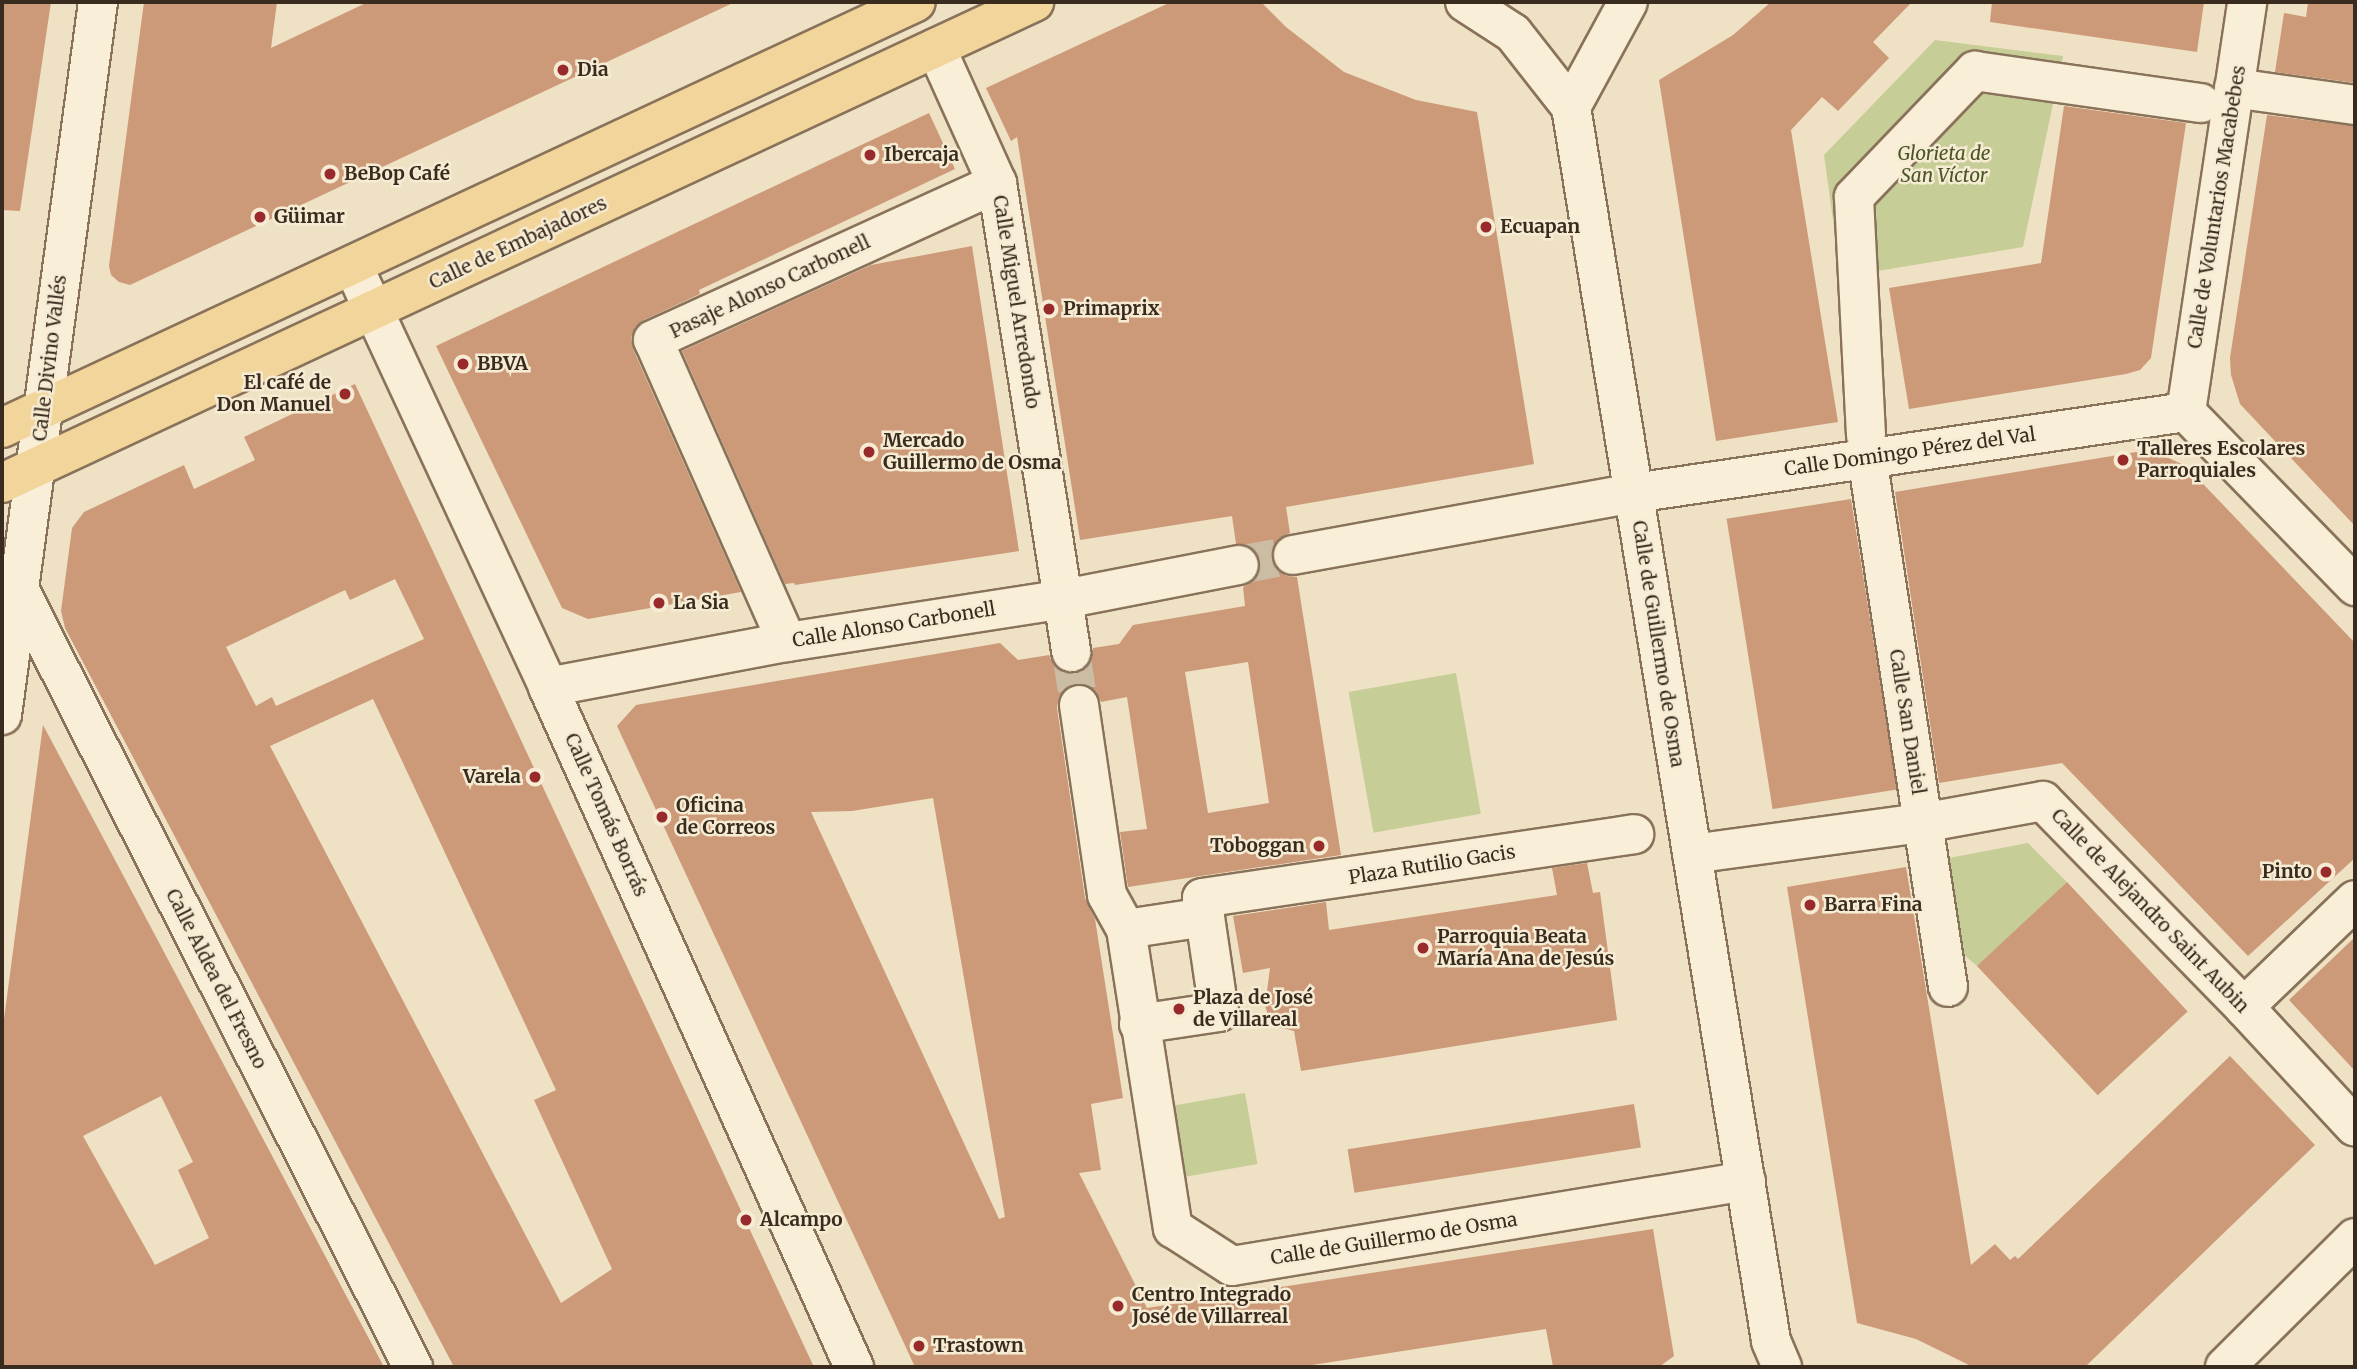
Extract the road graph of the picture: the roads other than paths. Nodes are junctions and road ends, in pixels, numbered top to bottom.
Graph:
1 (98, 2) edge
2 (916, 2) edge
3 (1034, 2) edge
4 (1465, 2) edge
5 (1628, 2) edge
6 (2248, 2) edge
7 (936, 48) junction
8 (2218, 96) junction
9 (2355, 105) edge
10 (1572, 107) junction
11 (997, 183) junction
12 (353, 265) junction
13 (372, 312) junction
14 (44, 409) junction
15 (2186, 412) junction
16 (2, 428) edge
17 (1866, 446) junction
18 (36, 467) junction
19 (2, 483) edge
20 (1634, 493) junction
21 (1293, 555) tunnel mouth
22 (1239, 565) tunnel mouth
23 (2355, 586) edge
24 (20, 592) junction
25 (1064, 599) junction
26 (787, 642) junction
27 (1071, 652) tunnel mouth
28 (548, 687) junction
29 (1079, 705) tunnel mouth
30 (2, 715) edge
31 (1922, 824) junction
32 (1634, 834) dead end
33 (1692, 854) junction
34 (2355, 900) edge
35 (1217, 906) junction
36 (1126, 929) junction
37 (1948, 987) dead end
38 (2244, 1007) junction
39 (1139, 1024) junction
40 (2355, 1127) edge
41 (1745, 1181) junction
42 (2355, 1238) edge
43 (1772, 1358) edge
44 (2225, 1364) edge
45 (412, 1367) edge
46 (854, 1367) edge

1 - 14 street, Calle Divino Vallés
2 - 12 main road
3 - 7 main road, Calle de Embajadores
4 - 10 street, Calle de Guillermo de Osma
5 - 10 street
6 - 8 street, Calle de Voluntarios Macabebes
7 - 11 street, Calle Miguel Arredondo
7 - 13 main road, Calle de Embajadores
8 - 9 street
8 - 15 street, Calle de Voluntarios Macabebes
8 - 17 street
10 - 20 street, Calle de Guillermo de Osma
11 - 25 street, Calle Miguel Arredondo
11 - 26 street, Pasaje Alonso Carbonell
12 - 13 street, Calle Tomás Borrás
12 - 14 main road
13 - 18 main road, Calle de Embajadores
13 - 28 street, Calle Tomás Borrás
14 - 16 main road
14 - 18 street, Calle Divino Vallés
15 - 17 street, Calle Domingo Pérez del Val
15 - 23 street
17 - 20 street, Calle Domingo Pérez del Val
17 - 31 street, Calle San Daniel
18 - 19 main road, Calle de Embajadores
18 - 24 street, Calle Divino Vallés
20 - 21 street
20 - 33 street, Calle de Guillermo de Osma
22 - 25 street, Calle Alonso Carbonell
24 - 30 street, Calle Divino Vallés
24 - 45 street, Calle Aldea del Fresno
25 - 26 street, Calle Alonso Carbonell
25 - 27 street, Calle Miguel Arredondo
26 - 28 street, Calle Alonso Carbonell
28 - 46 street, Calle Tomás Borrás
29 - 36 street
31 - 33 street, Calle de Alejandro Saint Aubin
31 - 37 street, Calle San Daniel
31 - 38 street, Calle de Alejandro Saint Aubin
32 - 35 street, Plaza Rutilio Gacis
33 - 41 street, Calle de Guillermo de Osma
34 - 38 street
35 - 36 street
35 - 39 street
36 - 39 street
38 - 40 street, Calle de Alejandro Saint Aubin
39 - 41 street, Calle de Guillermo de Osma
41 - 43 street, Calle de Guillermo de Osma
42 - 44 street

